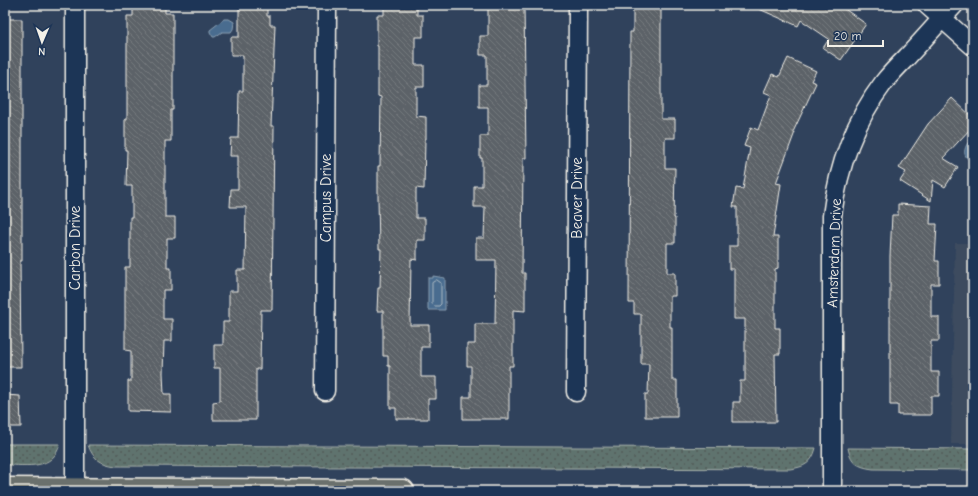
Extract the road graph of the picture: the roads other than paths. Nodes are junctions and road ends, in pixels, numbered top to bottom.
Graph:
1 (75, 5) edge
2 (327, 5) edge
3 (578, 5) edge
4 (928, 5) edge
5 (948, 12) edge
6 (973, 46) edge
7 (325, 391) dead end
8 (576, 392) dead end
9 (5, 489) edge
10 (75, 490) edge
11 (403, 491) edge
12 (832, 491) edge

1 - 10 street, Carbon Drive
2 - 7 street, Campus Drive
3 - 8 street, Beaver Drive
4 - 5 street
5 - 6 street
5 - 12 street, Amsterdam Drive
9 - 10 main road
10 - 11 main road

